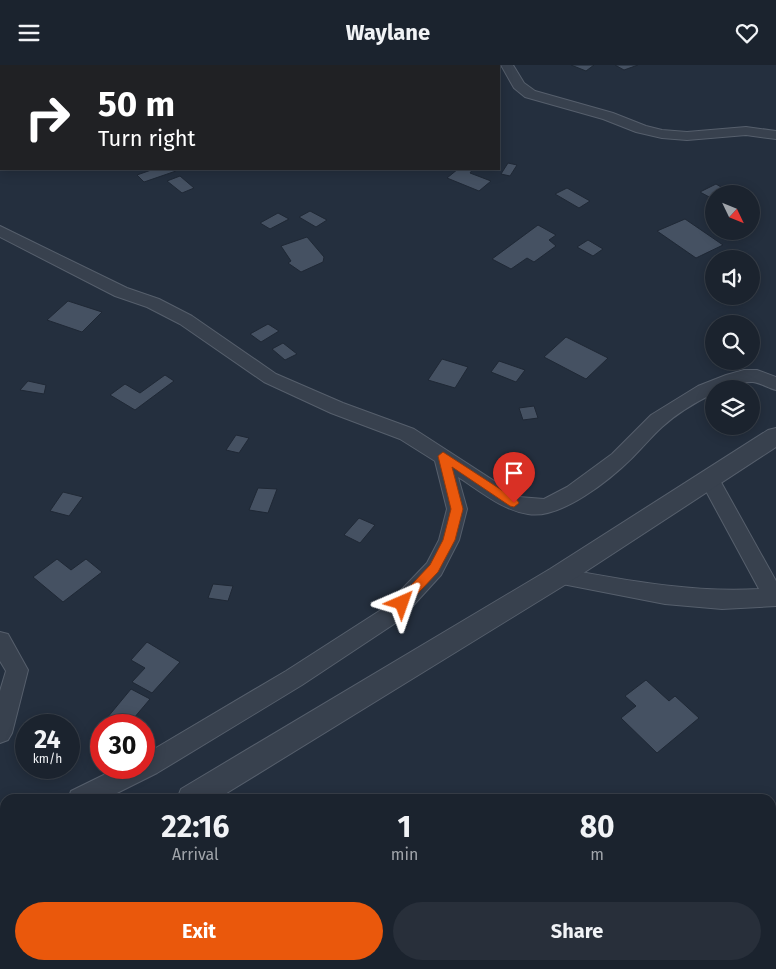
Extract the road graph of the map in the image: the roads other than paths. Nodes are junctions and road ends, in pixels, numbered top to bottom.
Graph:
1 (507, 65) edge
2 (776, 135) edge
3 (0, 231) edge
4 (776, 384) edge
5 (776, 436) edge
6 (443, 456) junction
7 (710, 480) junction
8 (559, 577) junction
9 (775, 597) edge
10 (0, 641) edge
11 (0, 733) edge
12 (90, 794) edge
13 (199, 794) edge

1 - 2 street
3 - 6 street
4 - 6 street
5 - 7 street
6 - 12 street
7 - 8 street
7 - 9 street
8 - 9 street
8 - 13 street
10 - 11 street

